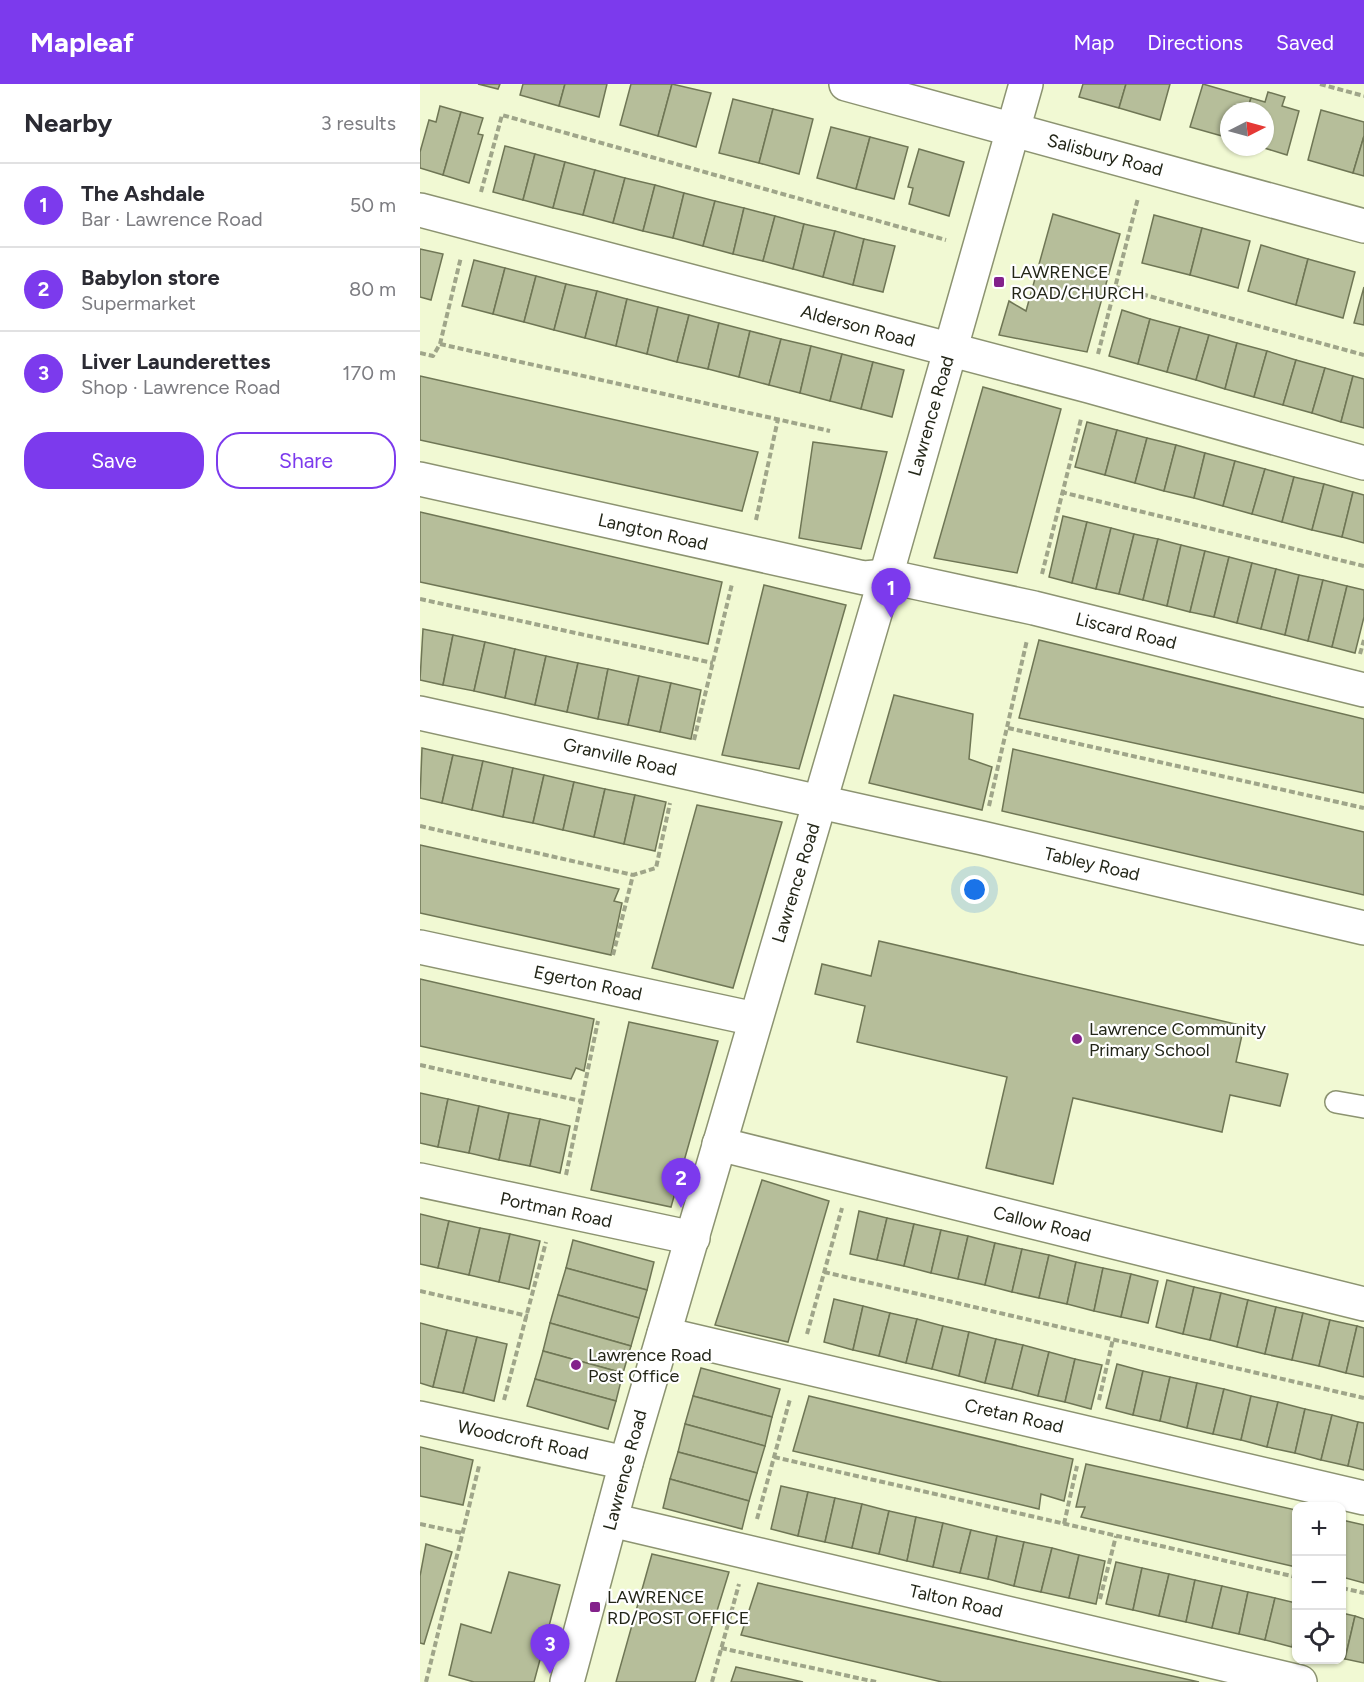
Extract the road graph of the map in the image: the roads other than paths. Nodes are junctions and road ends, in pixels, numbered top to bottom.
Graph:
1 (846, 84) edge
2 (1026, 84) edge
3 (1012, 130) junction
4 (420, 210) edge
5 (1364, 226) edge
6 (949, 350) junction
7 (1364, 464) edge
8 (420, 479) edge
9 (886, 576) junction
10 (1364, 690) edge
11 (420, 713) edge
12 (820, 802) junction
13 (1364, 928) edge
14 (420, 947) edge
15 (755, 1019) junction
16 (1336, 1102) dead end
17 (1364, 1107) edge
18 (719, 1144) junction
19 (420, 1180) edge
20 (693, 1238) junction
21 (1364, 1304) edge
22 (663, 1334) junction
23 (420, 1418) edge
24 (626, 1463) junction
25 (1364, 1498) edge
26 (611, 1520) junction
27 (567, 1682) edge
28 (1300, 1682) edge

1 - 3 street, Salisbury Road
2 - 3 street, Lawrence Road
3 - 5 street, Salisbury Road
3 - 6 street, Lawrence Road
4 - 6 street, Alderson Road
6 - 7 street, Alderson Road
6 - 9 street, Lawrence Road
8 - 9 street, Langton Road
9 - 10 street, Liscard Road
9 - 12 street, Lawrence Road
11 - 12 street, Granville Road
12 - 13 street, Tabley Road
12 - 15 street, Lawrence Road
14 - 15 street, Egerton Road
15 - 18 street, Lawrence Road
16 - 17 lane
18 - 20 street, Lawrence Road
18 - 21 street, Callow Road
19 - 20 street, Portman Road
20 - 22 street, Lawrence Road
22 - 24 street, Lawrence Road
22 - 25 street, Cretan Road
23 - 24 street, Woodcroft Road
24 - 26 street, Lawrence Road
26 - 27 street, Lawrence Road
26 - 28 street, Talton Road

